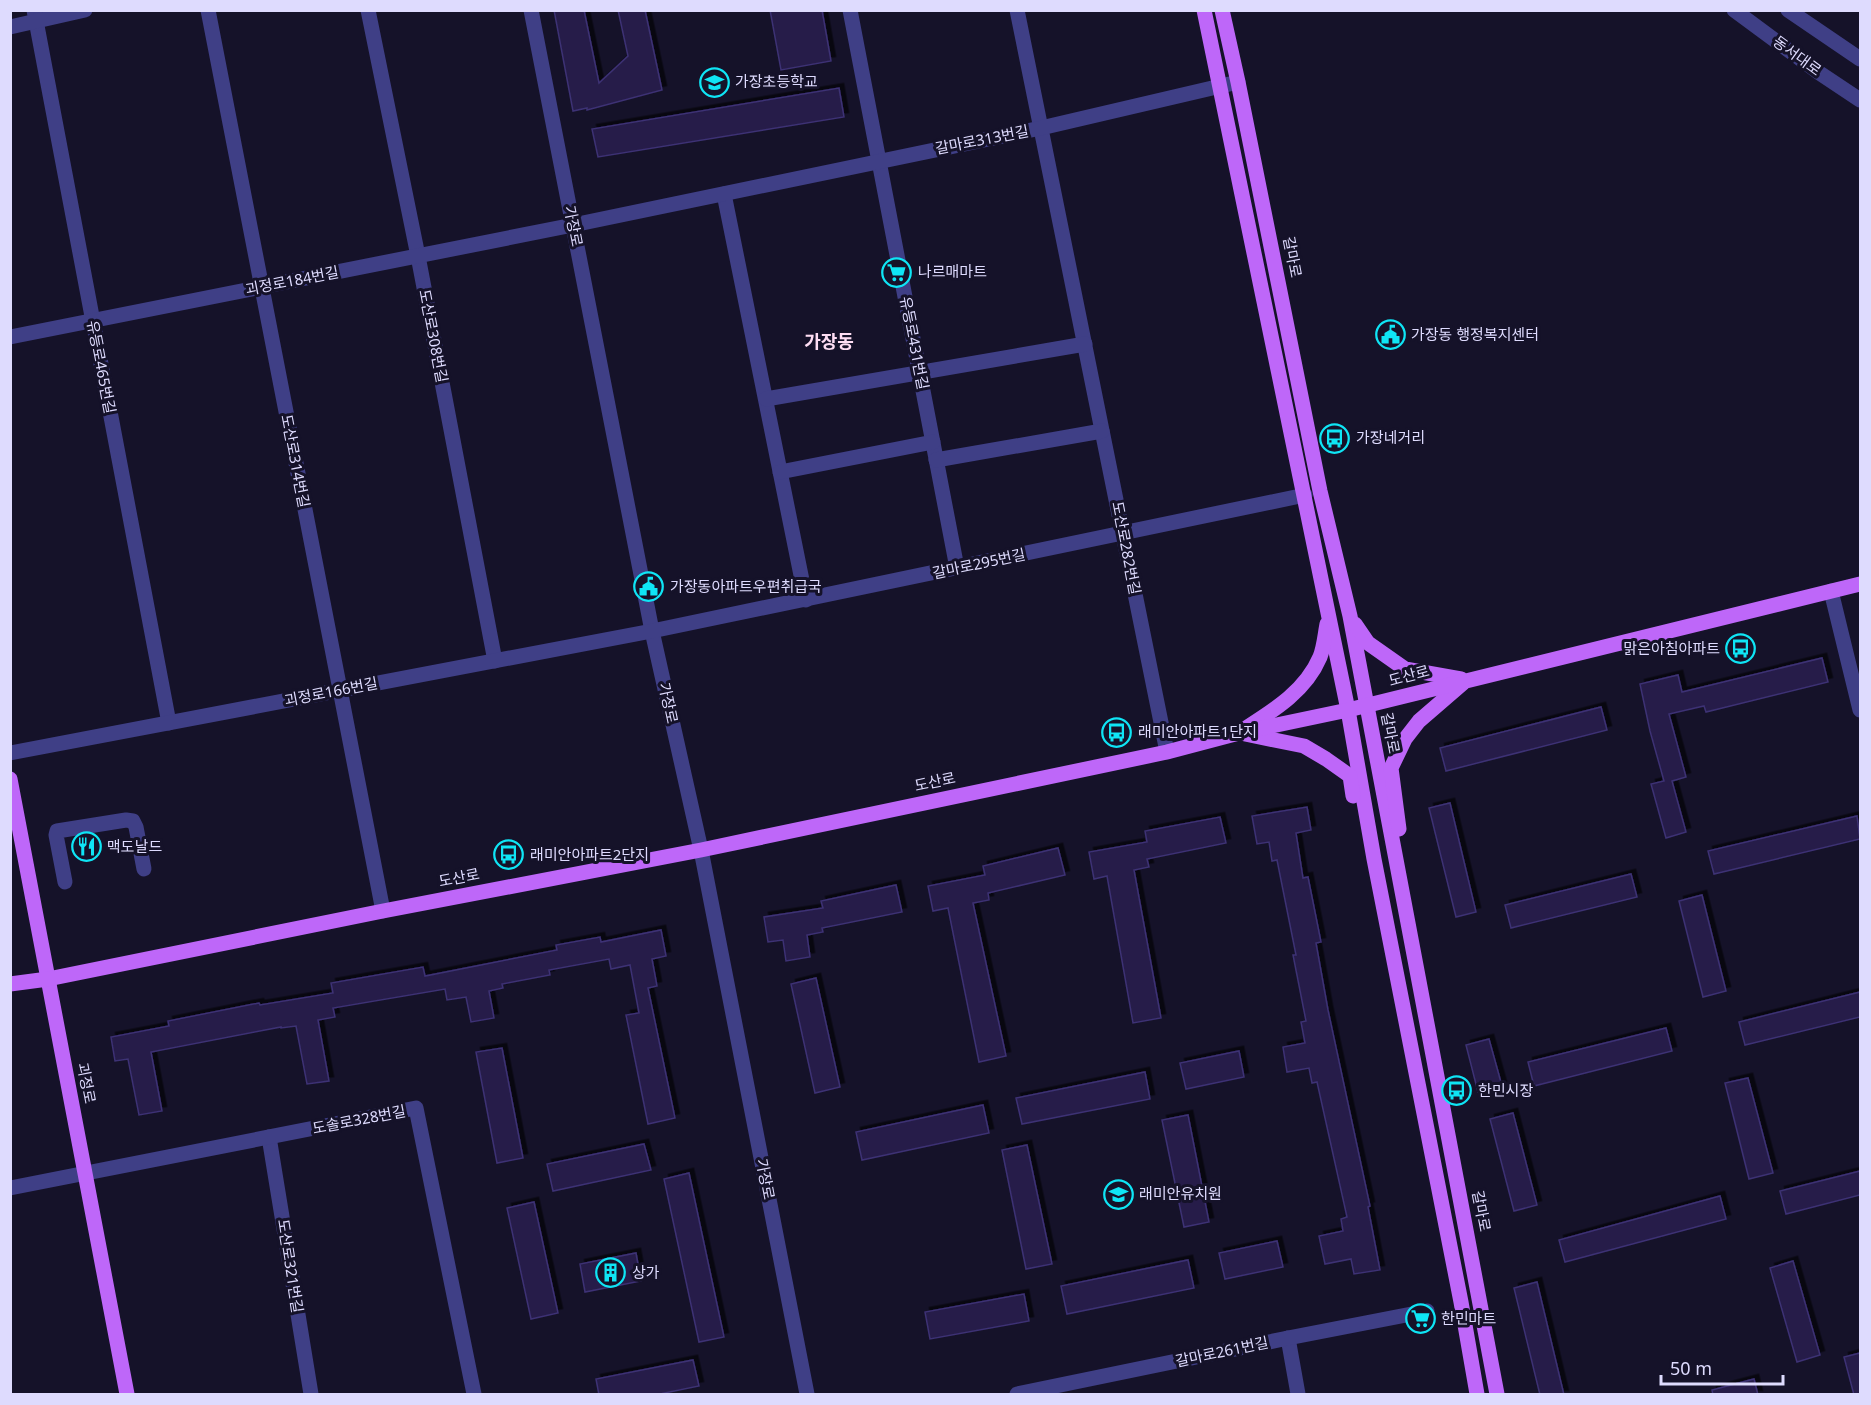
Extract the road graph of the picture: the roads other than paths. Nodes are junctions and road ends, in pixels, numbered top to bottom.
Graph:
1 (85, 10) edge
2 (208, 10) edge
3 (368, 10) edge
4 (531, 10) edge
5 (850, 10) edge
6 (1017, 10) edge
7 (1204, 10) edge
8 (1222, 10) edge
9 (1734, 10) edge
10 (1788, 10) edge
11 (35, 16) edge
12 (10, 27) edge
13 (1860, 59) edge
14 (1238, 82) junction
15 (1220, 86) junction
16 (1860, 100) edge
17 (1041, 128) junction
18 (879, 161) junction
19 (724, 194) junction
20 (573, 225) junction
21 (418, 256) junction
22 (262, 287) junction
23 (93, 321) junction
24 (10, 337) edge
25 (1084, 344) junction
26 (920, 372) junction
27 (766, 399) junction
28 (1102, 430) junction
29 (933, 442) junction
30 (936, 460) junction
31 (780, 472) junction
32 (1305, 495) junction
33 (1123, 534) junction
34 (957, 568) junction
35 (1860, 584) edge
36 (1831, 591) junction
37 (806, 600) junction
38 (1350, 616) junction
39 (1328, 617) junction
40 (652, 631) junction
41 (495, 661) junction
42 (1467, 680) junction
43 (340, 690) junction
44 (1367, 706) junction
45 (1348, 710) junction
46 (1860, 710) edge
47 (169, 723) junction
48 (1239, 733) junction
49 (1167, 752) junction
50 (10, 753) edge
51 (10, 778) edge
52 (700, 850) junction
53 (1394, 851) junction
54 (1374, 858) junction
55 (144, 869) dead end
56 (65, 882) dead end
57 (383, 911) junction
58 (48, 979) junction
59 (10, 984) edge
60 (269, 1137) junction
61 (86, 1173) junction
62 (10, 1188) edge
63 (1427, 1311) dead end
64 (1288, 1338) junction
65 (1297, 1388) edge
66 (127, 1395) edge
67 (311, 1395) edge
68 (474, 1395) edge
69 (807, 1395) edge
70 (1017, 1395) edge
71 (1477, 1395) edge
72 (1497, 1395) edge

1 - 11 street
2 - 22 street, 도산로314번길
3 - 21 street, 도산로308번길
4 - 20 street, 가장로
5 - 18 street, 유등로431번길
6 - 17 street, 도산로282번길
7 - 15 main road
8 - 14 main road, 갈마로
9 - 16 street, 동서대로
10 - 13 street
11 - 12 street
11 - 23 street, 유등로465번길
14 - 15 street, 갈마로313번길
14 - 38 main road, 갈마로
15 - 17 street, 갈마로313번길
15 - 32 main road
17 - 18 street, 갈마로313번길
17 - 25 street, 도산로282번길
18 - 19 street, 갈마로313번길
18 - 26 street, 유등로431번길
19 - 20 street, 갈마로313번길
19 - 27 street
20 - 21 street, 괴정로184번길
20 - 40 street, 가장로
21 - 22 street, 괴정로184번길
21 - 41 street, 도산로308번길
22 - 23 street, 괴정로184번길
22 - 43 street, 도산로314번길
23 - 24 street, 괴정로184번길
23 - 47 street, 유등로465번길
25 - 26 street
25 - 28 street, 도산로282번길
26 - 27 street
26 - 29 street, 유등로431번길
27 - 31 street
28 - 30 street
28 - 33 street, 도산로282번길
29 - 30 street, 유등로431번길
29 - 31 street
30 - 34 street, 유등로431번길
31 - 37 street
32 - 33 street, 갈마로295번길
32 - 39 main road
33 - 34 street, 갈마로295번길
33 - 49 street, 도산로282번길
34 - 37 street, 갈마로295번길
35 - 36 main road, 도산로
36 - 42 main road, 도산로
36 - 46 street
37 - 40 street, 갈마로295번길
38 - 42 main road
38 - 44 main road, 갈마로
39 - 45 main road
39 - 48 main road
40 - 41 street, 괴정로166번길
40 - 52 street, 가장로
41 - 43 street, 괴정로166번길
42 - 44 main road, 도산로
42 - 53 main road
43 - 47 street, 괴정로166번길
43 - 57 street, 도산로314번길
44 - 45 main road, 도산로
44 - 53 main road, 갈마로
45 - 48 main road, 도산로
45 - 54 main road
47 - 50 street, 괴정로166번길
48 - 49 main road, 도산로
48 - 54 main road
49 - 52 main road, 도산로
51 - 58 main road, 괴정로
52 - 57 main road, 도산로
52 - 69 street, 가장로
53 - 72 main road, 갈마로
54 - 71 main road
55 - 56 street
57 - 58 main road, 도산로
58 - 59 main road, 도산로
58 - 61 main road, 괴정로
60 - 61 street, 도솔로328번길
60 - 67 street, 도산로321번길
60 - 68 street, 도솔로328번길
61 - 62 street, 도솔로328번길
61 - 66 main road, 괴정로
63 - 64 street, 갈마로261번길
64 - 65 street
64 - 70 street, 갈마로261번길

